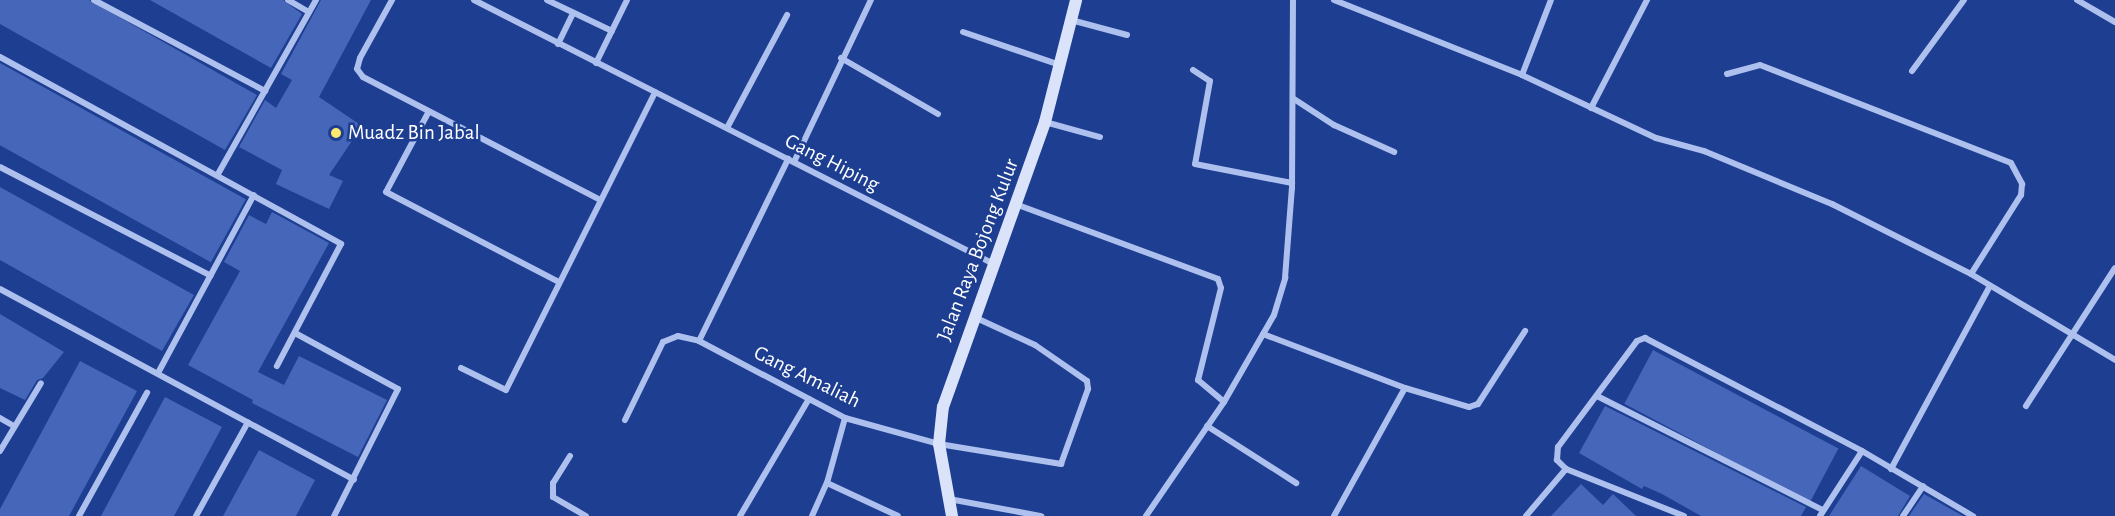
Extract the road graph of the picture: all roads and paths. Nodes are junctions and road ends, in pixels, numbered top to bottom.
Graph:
1 (94, 0) edge
2 (288, 0) edge
3 (316, 0) edge
4 (392, 0) edge
5 (474, 0) edge
6 (547, 0) edge
7 (627, 0) edge
8 (871, 0) edge
9 (1076, 0) edge
10 (1293, 0) edge
11 (1334, 0) edge
12 (1551, 0) edge
13 (1647, 0) edge
14 (1965, 0) edge
15 (2077, 0) edge
16 (309, 12) junction
17 (573, 13) junction
18 (787, 15) dead end
19 (1071, 20) junction
20 (2115, 22) edge
21 (612, 31) junction
22 (963, 32) dead end
23 (1127, 35) dead end
24 (558, 44) junction
25 (0, 57) edge
26 (841, 58) junction
27 (596, 63) junction
28 (1057, 64) junction
29 (1193, 70) dead end
30 (1912, 71) dead end
31 (1727, 74) dead end
32 (1522, 75) junction
33 (265, 92) junction
34 (655, 92) junction
35 (1294, 99) junction
36 (1591, 108) junction
37 (428, 113) junction
38 (938, 114) dead end
39 (1045, 122) junction
40 (727, 128) junction
41 (1100, 137) dead end
42 (1394, 152) dead end
43 (791, 160) junction
44 (0, 166) edge
45 (218, 174) junction
46 (1292, 183) junction
47 (254, 195) junction
48 (598, 199) junction
49 (1018, 205) junction
50 (994, 264) junction
51 (2115, 268) edge
52 (1971, 274) junction
53 (211, 276) junction
54 (557, 281) junction
55 (1990, 286) junction
56 (0, 289) edge
57 (972, 316) junction
58 (1525, 331) dead end
59 (295, 333) junction
60 (1263, 334) junction
61 (2073, 335) junction
62 (699, 341) junction
63 (2115, 360) edge
64 (277, 366) dead end
65 (461, 368) dead end
66 (158, 373) junction
67 (41, 383) dead end
68 (1405, 388) junction
69 (147, 393) dead end
70 (1597, 396) junction
71 (809, 399) junction
72 (1224, 402) junction
73 (2026, 406) dead end
74 (0, 418) edge
75 (845, 418) junction
76 (625, 420) dead end
77 (248, 422) junction
78 (14, 426) junction
79 (1208, 426) junction
80 (939, 444) junction
81 (0, 451) edge
82 (1862, 451) junction
83 (570, 456) dead end
84 (1566, 469) junction
85 (1891, 469) junction
86 (354, 480) junction
87 (827, 483) junction
88 (1296, 483) dead end
89 (1923, 486) junction
90 (949, 498) junction
91 (1669, 508) junction
92 (1822, 513) edge
93 (79, 516) edge
94 (196, 516) edge
95 (334, 516) edge
96 (586, 516) edge
97 (740, 516) edge
98 (812, 516) edge
99 (898, 516) edge
100 (952, 516) edge
101 (1041, 516) edge
102 (1146, 516) edge
103 (1334, 516) edge
104 (1526, 516) edge
105 (1662, 516) edge
106 (1684, 516) edge
107 (1903, 516) edge
108 (1973, 516) edge

1 - 33 street
2 - 16 street
3 - 16 street
4 - 37 street
5 - 24 street, Gang Hiping
6 - 17 street
7 - 21 street
8 - 26 street
9 - 19 main road, Jalan Raya Bojong Kulur
10 - 35 street
11 - 32 street
12 - 32 street
13 - 36 street
14 - 30 street
15 - 20 street
16 - 33 street
17 - 21 street
17 - 24 street
18 - 40 street
19 - 23 street
19 - 28 main road, Jalan Raya Bojong Kulur
21 - 27 street
22 - 28 street
24 - 27 street, Gang Hiping
25 - 45 street
26 - 38 street
26 - 43 street
27 - 34 street, Gang Hiping
28 - 39 main road, Jalan Raya Bojong Kulur
29 - 46 street
31 - 52 street
32 - 36 street
33 - 45 street
34 - 40 street, Gang Hiping
34 - 48 street
35 - 42 street
35 - 46 street
36 - 52 street
37 - 48 street
37 - 54 street
39 - 41 street
39 - 49 main road, Jalan Raya Bojong Kulur
40 - 43 street, Gang Hiping
43 - 50 street, Gang Hiping
43 - 62 street
44 - 53 street
45 - 47 street
46 - 60 street
47 - 53 street
47 - 59 street
48 - 54 street
49 - 50 main road, Jalan Raya Bojong Kulur
49 - 72 street
50 - 57 main road, Jalan Raya Bojong Kulur
51 - 61 street
52 - 55 street
53 - 66 street
54 - 65 street
55 - 61 street
55 - 85 street
56 - 66 street
57 - 80 main road, Jalan Raya Bojong Kulur
57 - 80 street, Gang Amaliah
58 - 68 street
59 - 64 street
59 - 86 street
60 - 68 street
60 - 72 street
61 - 63 street
61 - 73 street
62 - 71 street, Gang Amaliah
62 - 76 street
66 - 77 street
67 - 78 street
68 - 103 street
69 - 93 street
70 - 82 street
70 - 84 street
70 - 92 street
71 - 75 street, Gang Amaliah
71 - 97 street
72 - 79 street
74 - 78 street
75 - 80 street, Gang Amaliah
75 - 87 street
77 - 86 street
77 - 94 street
78 - 81 street
79 - 88 street
79 - 102 street
80 - 90 main road, Jalan Raya Bojong Kulur
82 - 85 street
82 - 92 street
83 - 96 street
84 - 91 street
84 - 104 street
85 - 89 street
86 - 95 street
87 - 98 street
87 - 99 street
89 - 107 street
89 - 108 street
90 - 100 main road, Jalan Raya Bojong Kulur
90 - 101 street
91 - 105 street
91 - 106 street

